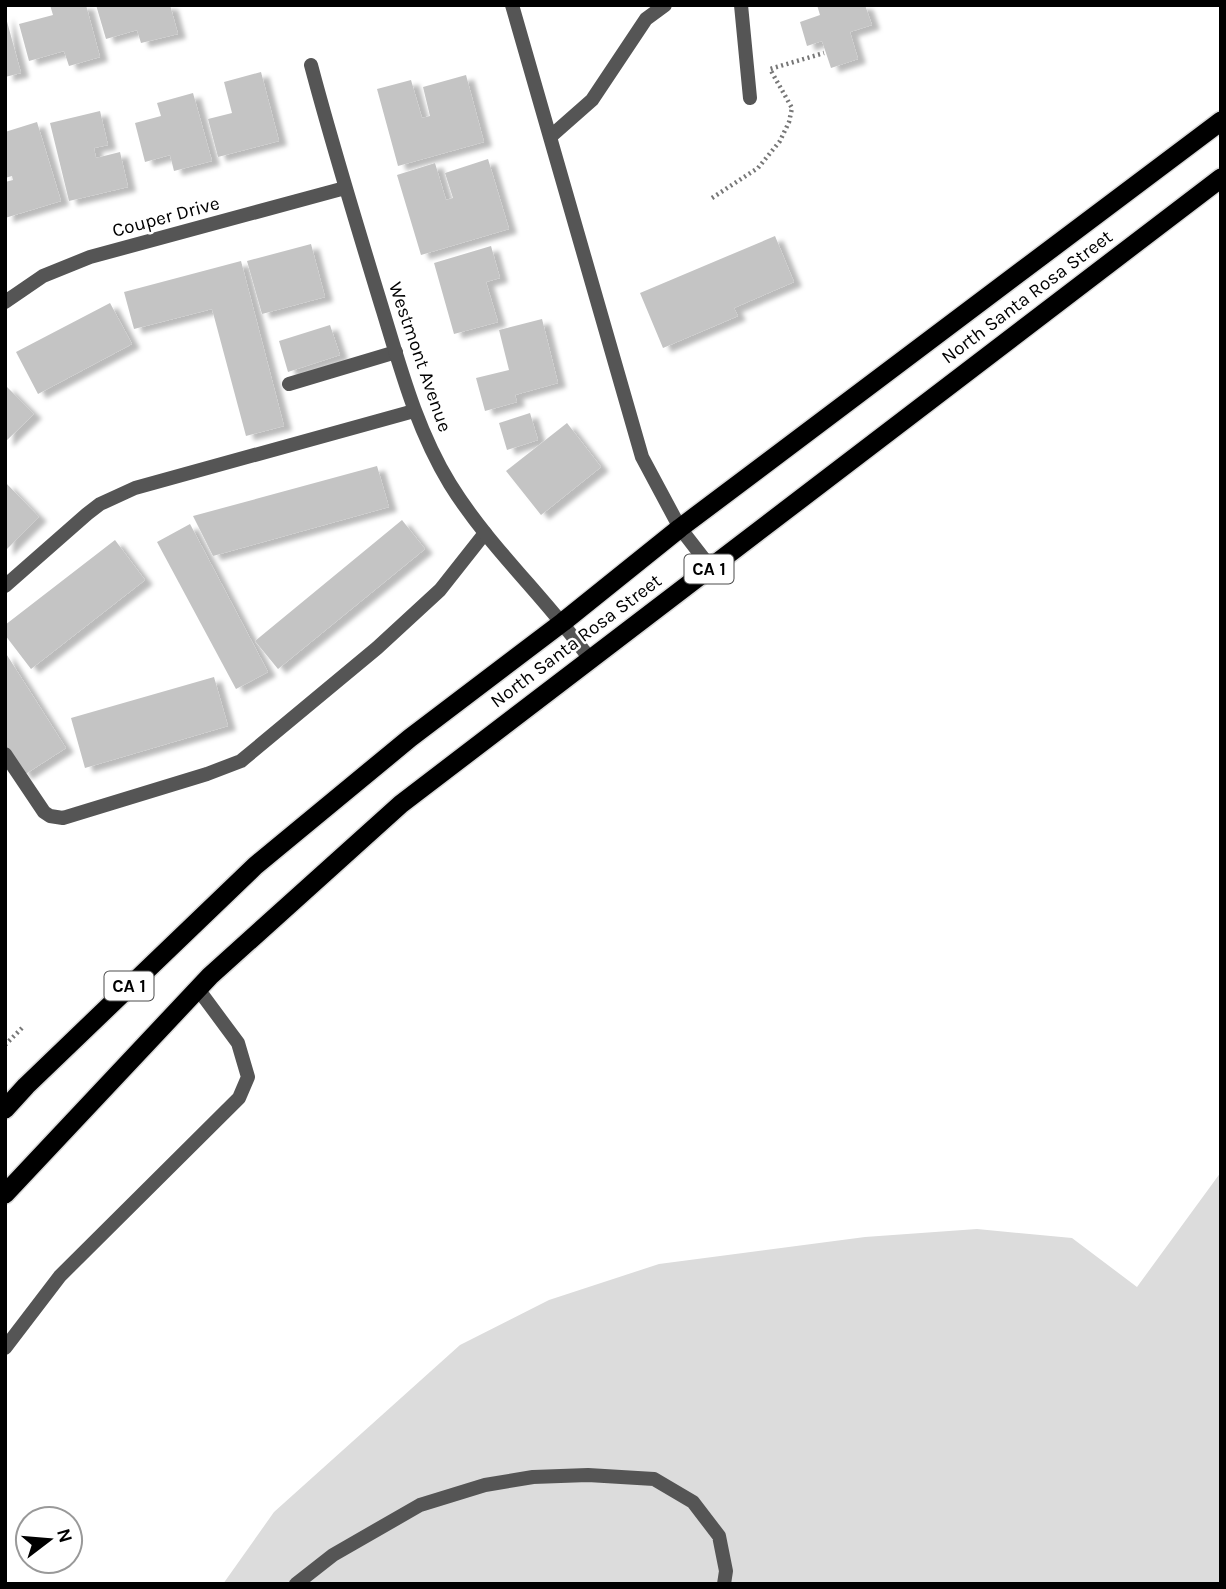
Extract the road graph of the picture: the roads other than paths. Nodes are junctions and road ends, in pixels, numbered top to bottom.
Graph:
1 (512, 5) edge
2 (665, 5) edge
3 (741, 5) edge
4 (311, 65) dead end
5 (750, 98) dead end
6 (1221, 121) edge
7 (550, 137) junction
8 (1221, 178) edge
9 (345, 188) junction
10 (5, 302) edge
11 (396, 352) junction
12 (289, 384) dead end
13 (414, 411) junction
14 (680, 528) junction
15 (485, 533) junction
16 (711, 568) junction
17 (5, 586) edge
18 (563, 622) junction
19 (589, 658) junction
20 (5, 754) edge
21 (198, 989) junction
22 (5, 1110) edge
23 (5, 1194) edge
24 (5, 1348) edge
25 (296, 1584) edge
26 (724, 1584) edge

1 - 7 street
2 - 7 street
3 - 5 street
4 - 9 street, Westmont Avenue
6 - 14 highway, North Santa Rosa Street / CA 1
7 - 14 street
8 - 16 highway, North Santa Rosa Street / CA 1
9 - 10 street, Couper Drive
9 - 11 street, Westmont Avenue
11 - 12 street
11 - 13 street, Westmont Avenue
13 - 15 street, Westmont Avenue
13 - 17 street
14 - 16 street
14 - 18 highway, North Santa Rosa Street / CA 1
15 - 18 street, Westmont Avenue
15 - 20 street
16 - 19 highway, North Santa Rosa Street / CA 1
18 - 19 street, Westmont Avenue
18 - 22 highway, North Santa Rosa Street / CA 1
19 - 21 highway, North Santa Rosa Street / CA 1
21 - 23 highway, North Santa Rosa Street / CA 1
21 - 24 street
25 - 26 street

